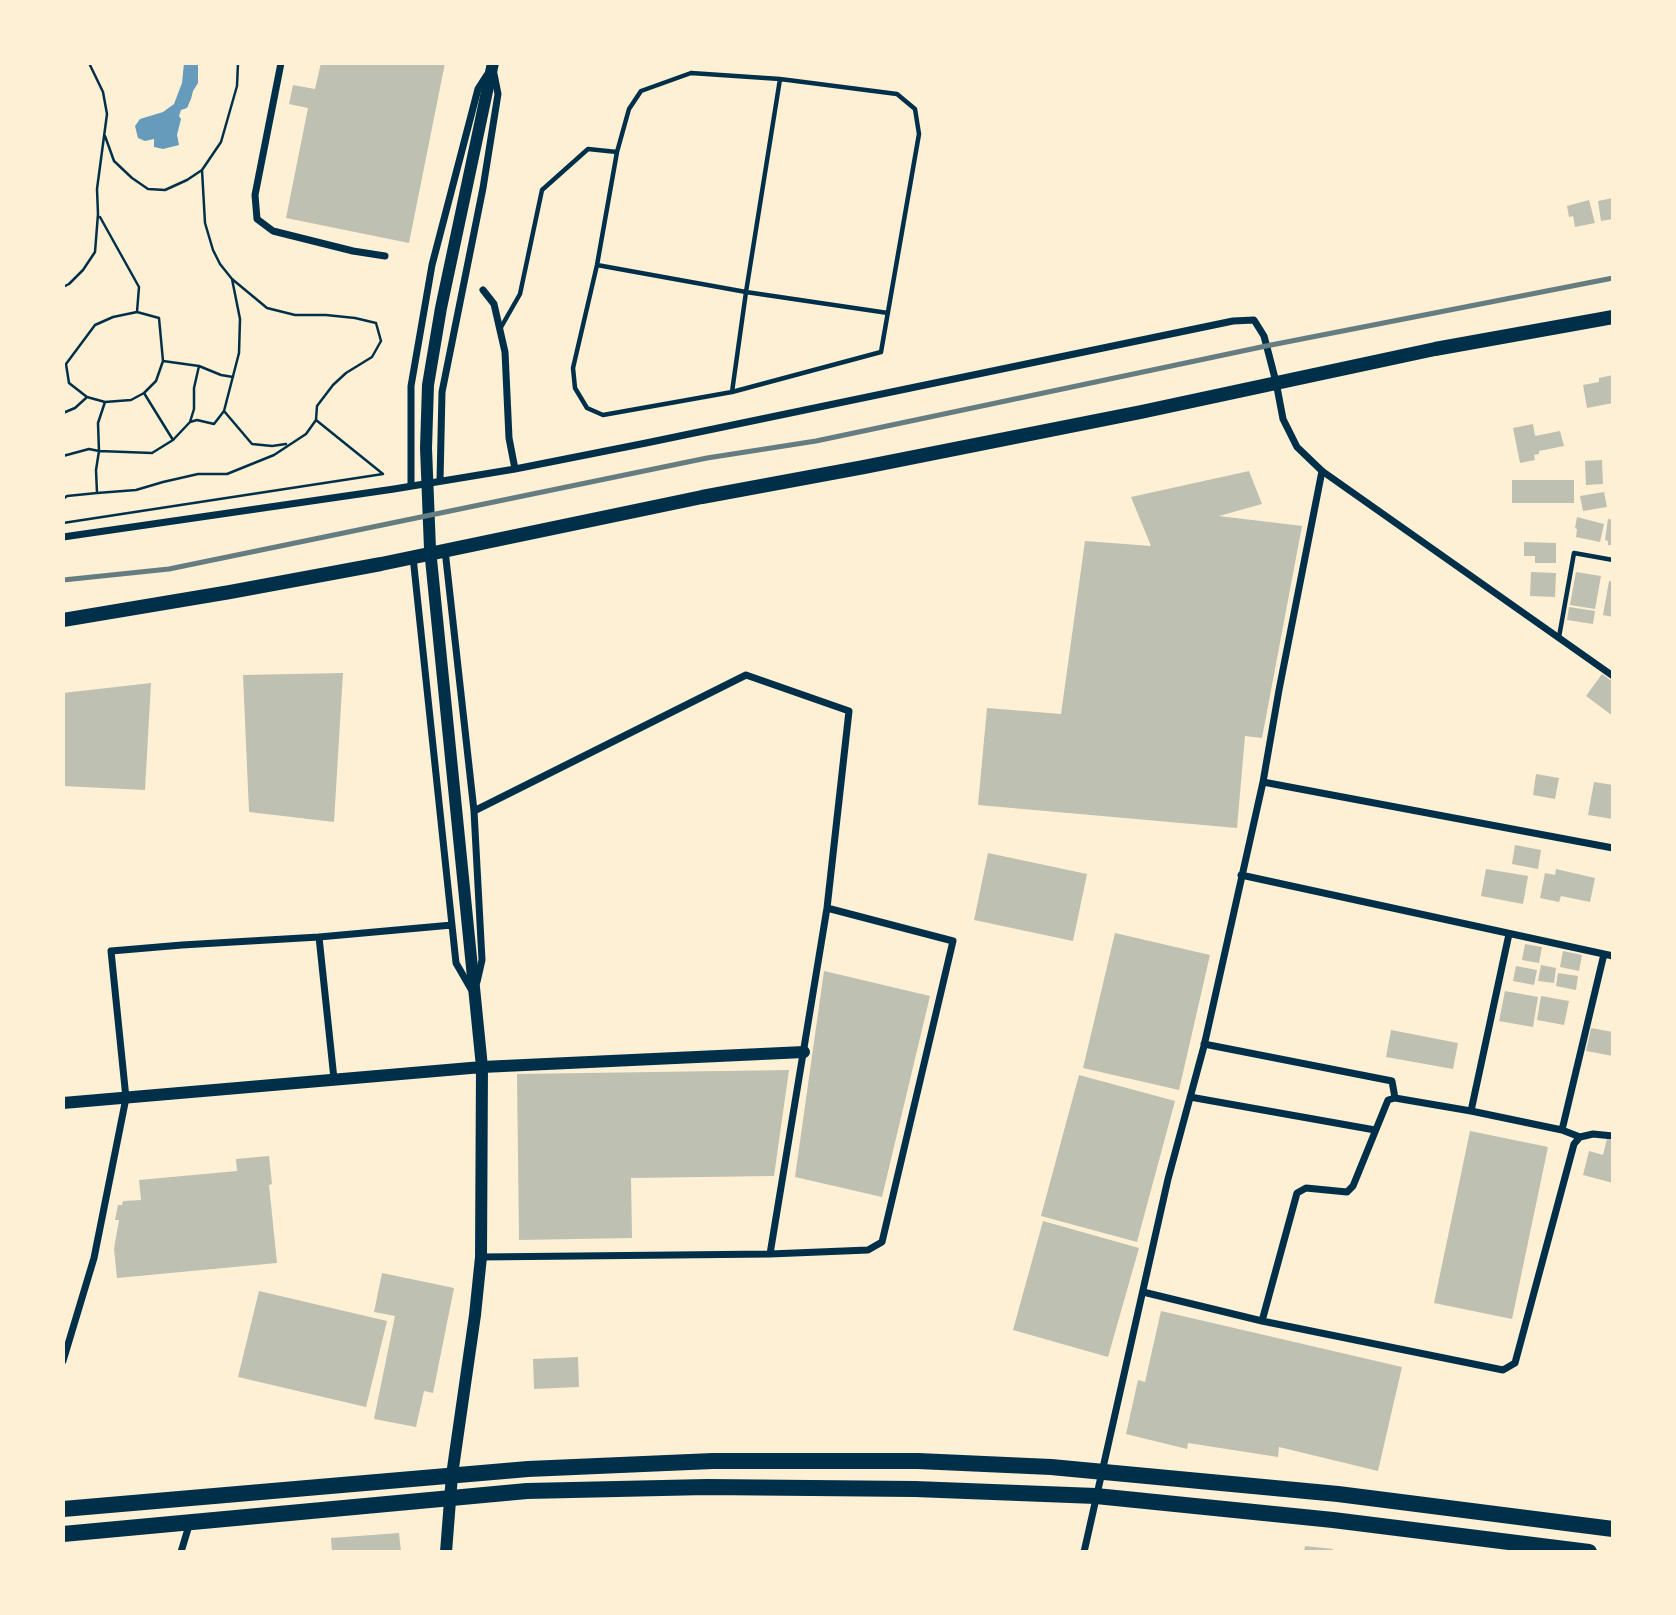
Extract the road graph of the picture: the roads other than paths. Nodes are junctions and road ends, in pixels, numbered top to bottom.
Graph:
1 (281, 63) edge
2 (493, 64) edge
3 (780, 79) junction
4 (617, 152) junction
5 (385, 256) dead end
6 (597, 265) junction
7 (483, 290) dead end
8 (746, 292) junction
9 (888, 313) junction
10 (1613, 317) edge
11 (500, 329) junction
12 (1276, 382) junction
13 (732, 392) junction
14 (515, 469) junction
15 (1322, 471) junction
16 (440, 481) junction
17 (411, 486) junction
18 (63, 537) edge
19 (445, 550) junction
20 (413, 557) junction
21 (1613, 560) edge
22 (63, 620) edge
23 (1559, 638) junction
24 (1613, 676) edge
25 (1263, 782) junction
26 (474, 811) junction
27 (1613, 848) edge
28 (1241, 875) junction
29 (827, 908) junction
30 (452, 925) junction
31 (1509, 934) junction
32 (319, 937) junction
33 (1604, 954) junction
34 (1613, 956) edge
35 (474, 996) junction
36 (1204, 1044) junction
37 (804, 1052) junction
38 (482, 1067) junction
39 (334, 1079) junction
40 (1190, 1097) junction
41 (126, 1098) junction
42 (1395, 1098) junction
43 (63, 1103) edge
44 (1471, 1111) junction
45 (1375, 1130) junction
46 (1562, 1130) junction
47 (1580, 1136) junction
48 (1613, 1136) edge
49 (770, 1254) junction
50 (481, 1257) junction
51 (1143, 1292) junction
52 (1262, 1321) junction
53 (63, 1361) edge
54 (1102, 1471) junction
55 (452, 1475) junction
56 (1096, 1496) junction
57 (450, 1497) junction
58 (63, 1509) edge
59 (190, 1521) junction
60 (1613, 1529) edge
61 (63, 1534) edge
62 (181, 1552) edge
63 (446, 1552) edge
64 (1084, 1552) edge
65 (1589, 1552) edge

1 - 5 street
2 - 16 street
2 - 17 street
2 - 35 street
3 - 4 lane
3 - 8 lane
3 - 9 lane
4 - 6 lane
4 - 11 lane
6 - 8 lane
6 - 13 lane
7 - 11 street
8 - 9 lane
8 - 13 lane
9 - 13 lane
10 - 12 main road
11 - 14 street
12 - 14 street
12 - 15 street
12 - 19 main road
14 - 16 street
15 - 23 street
15 - 25 street
16 - 17 street
17 - 18 street
19 - 20 main road
19 - 26 street
20 - 22 main road
20 - 30 street
21 - 23 lane
23 - 24 street
25 - 27 street
25 - 28 street
26 - 29 street
26 - 35 street
28 - 31 street
28 - 36 street
29 - 37 street
29 - 49 street
30 - 32 street
30 - 35 street
31 - 33 street
31 - 44 street
32 - 39 street
32 - 41 street
33 - 34 street
33 - 46 street
35 - 38 street
36 - 40 street
36 - 42 street
37 - 38 street
37 - 49 street
38 - 39 street
38 - 50 street
39 - 41 street
40 - 45 street
40 - 51 street
41 - 43 street
41 - 53 street
42 - 44 street
42 - 45 street
44 - 46 street
45 - 52 street
46 - 47 street
47 - 48 street
47 - 52 street
49 - 50 street
50 - 55 street
51 - 52 street
51 - 54 street
54 - 55 highway
54 - 56 street
54 - 60 highway
55 - 57 street
55 - 58 highway
56 - 57 highway
56 - 64 street
56 - 65 highway
57 - 59 highway
57 - 63 street
59 - 61 highway
59 - 62 street

